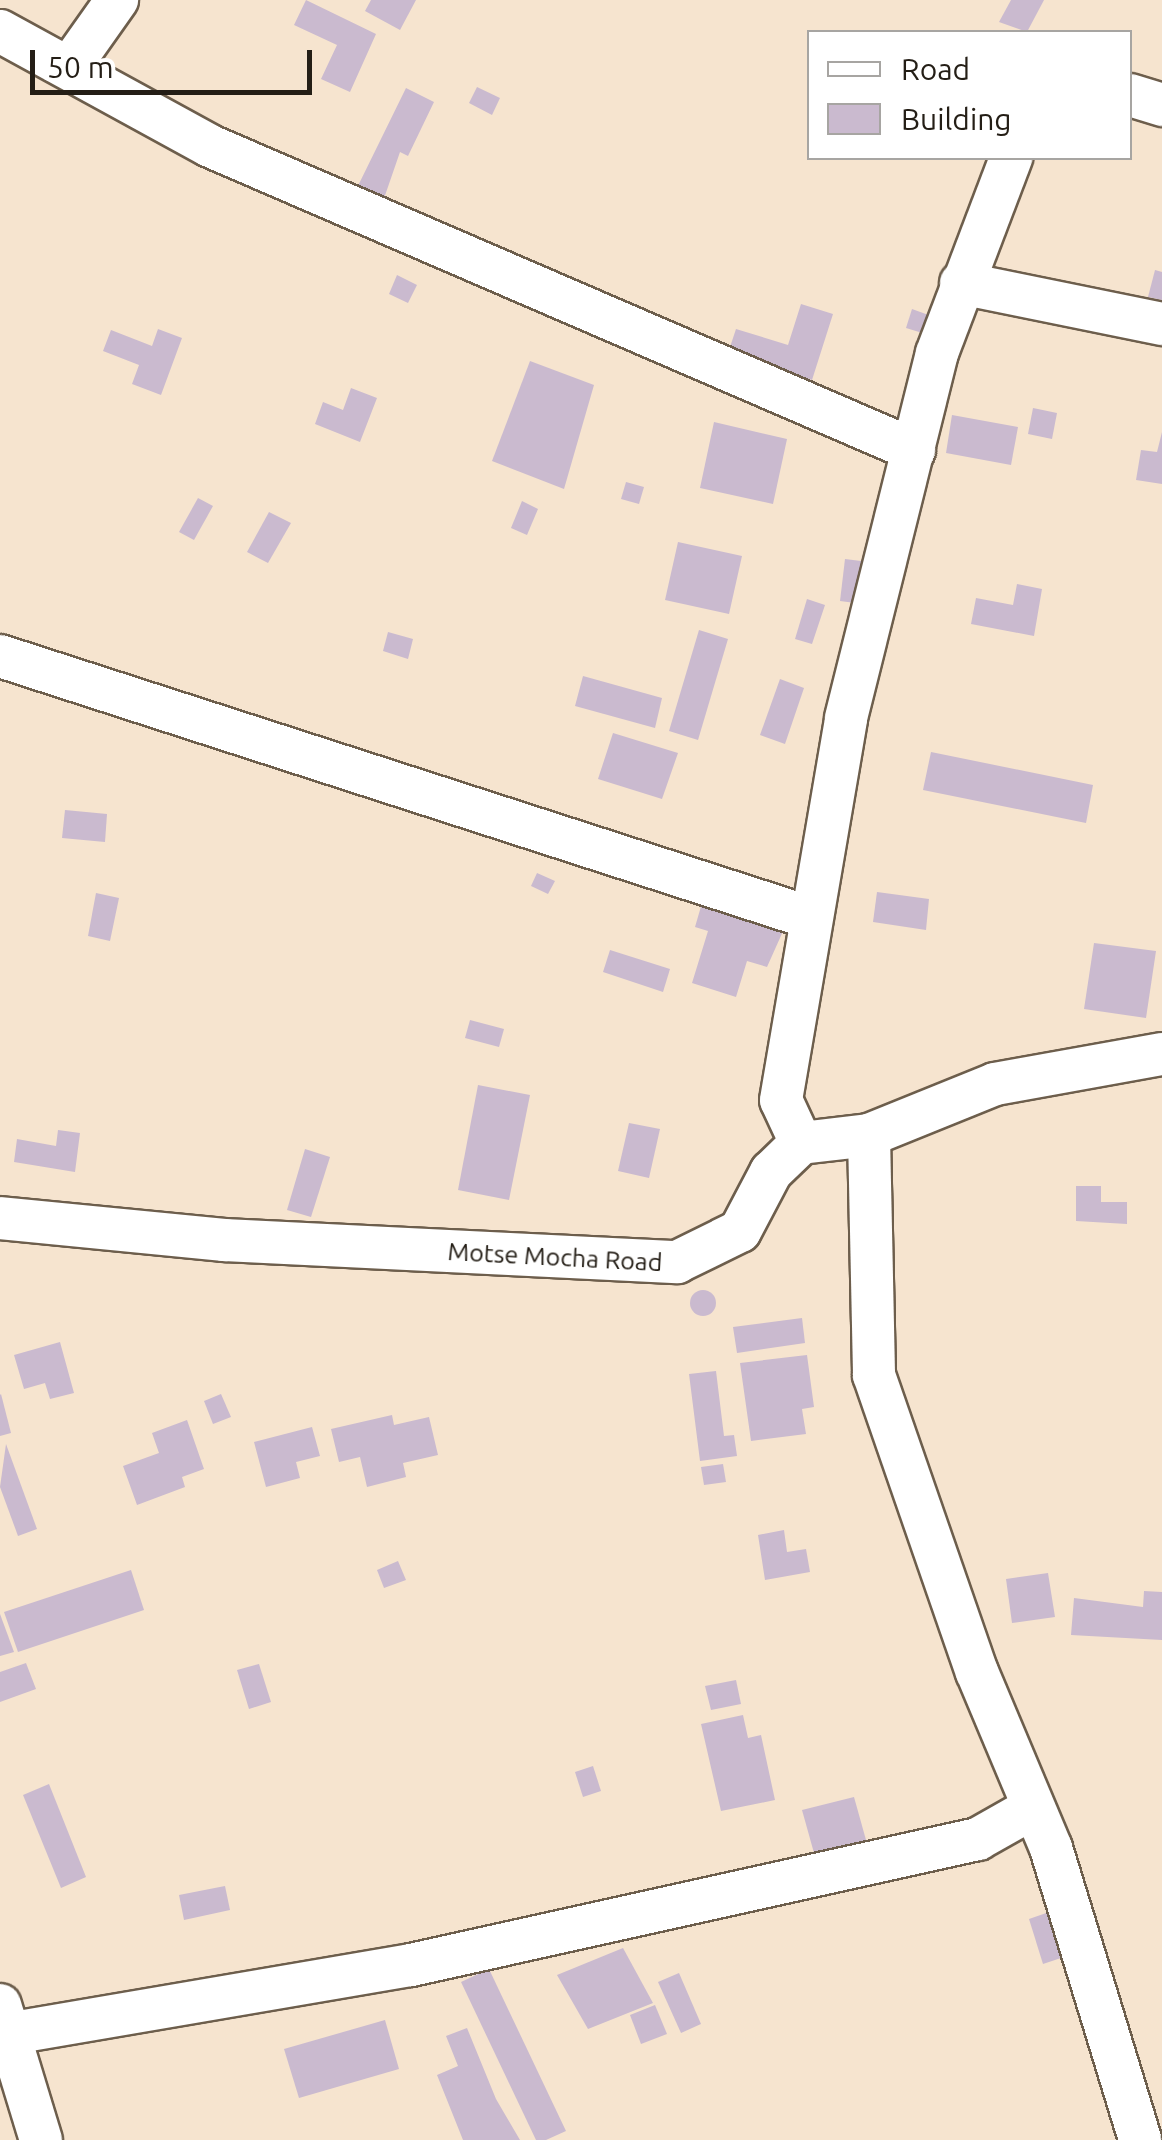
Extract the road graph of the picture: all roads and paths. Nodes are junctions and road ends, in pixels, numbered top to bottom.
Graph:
1 (117, 0) edge
2 (0, 31) edge
3 (71, 66) junction
4 (1132, 96) edge
5 (1162, 105) edge
6 (1009, 160) edge
7 (961, 283) junction
8 (1162, 324) edge
9 (914, 450) junction
10 (0, 656) edge
11 (811, 918) junction
12 (1162, 1054) edge
13 (869, 1135) junction
14 (802, 1143) junction
15 (0, 1218) edge
16 (1031, 1809) junction
17 (6, 2019) edge
18 (41, 2140) edge
19 (1140, 2140) edge

1 - 3 street
2 - 3 street
3 - 9 street
4 - 5 street
6 - 7 street
7 - 8 street
7 - 9 street
9 - 11 street
10 - 11 street
11 - 14 street
12 - 13 street
13 - 14 street
13 - 16 street
14 - 15 street, Motse Mocha Road
16 - 17 street
16 - 19 street
17 - 18 street

